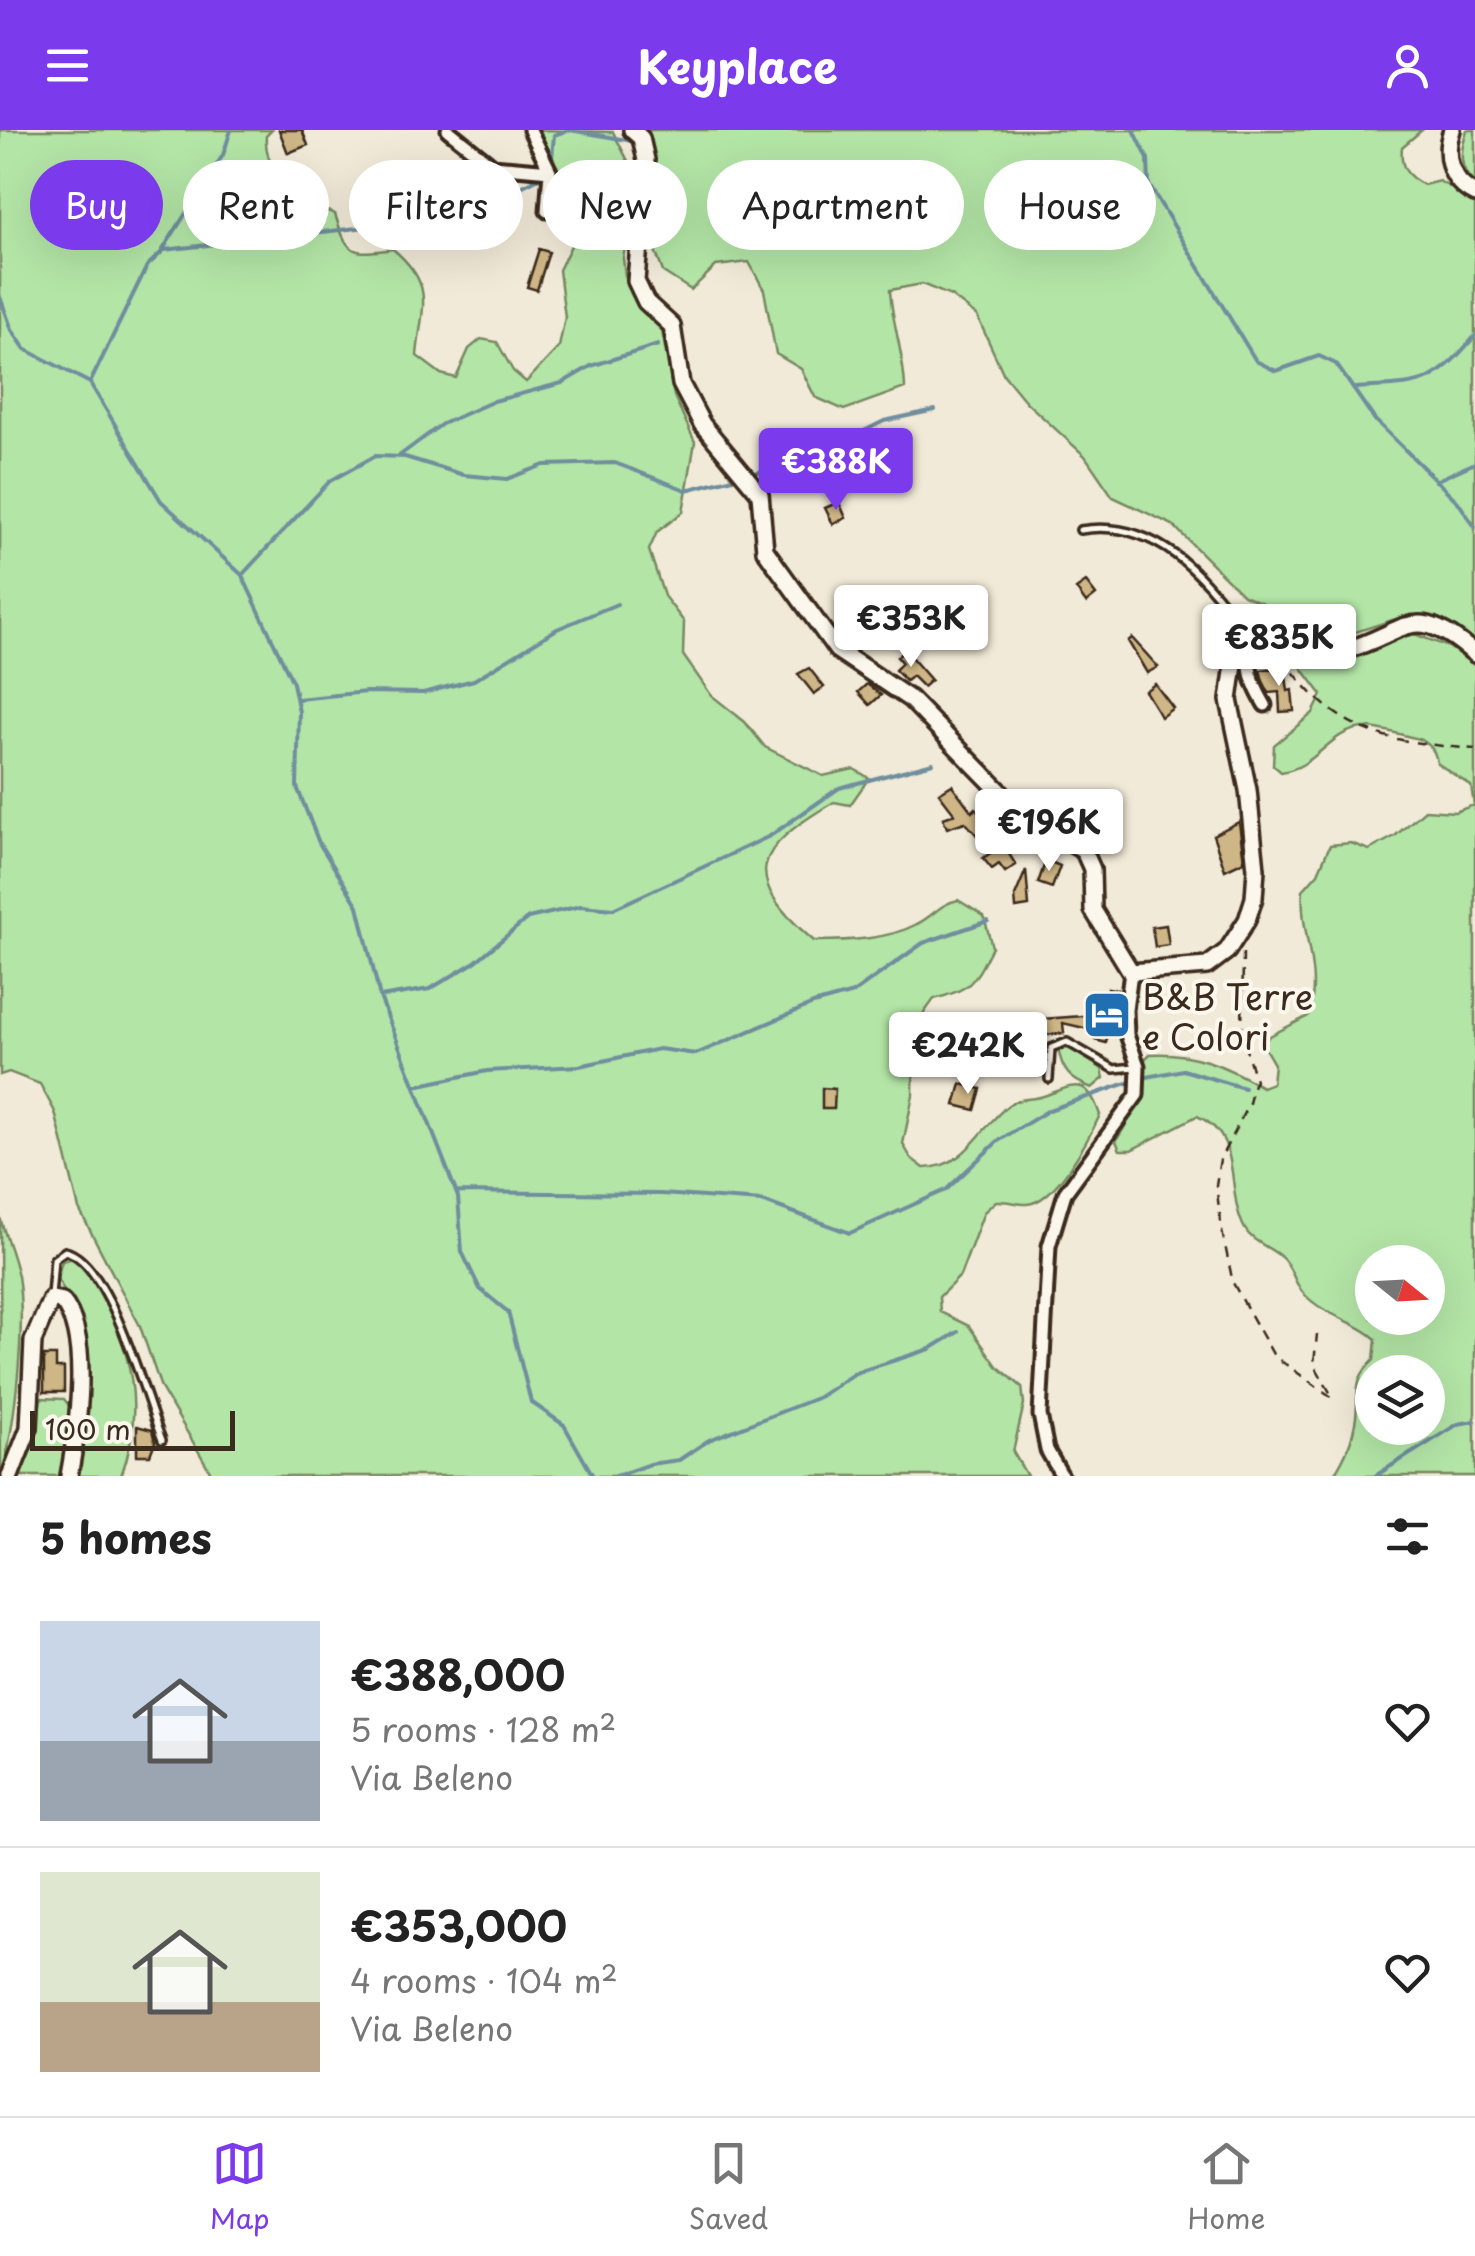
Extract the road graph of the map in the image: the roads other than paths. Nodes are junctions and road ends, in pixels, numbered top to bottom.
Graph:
1 (448, 130) edge
2 (530, 130) edge
3 (632, 130) edge
4 (1452, 130) edge
5 (545, 160) edge
6 (543, 170) edge
7 (1475, 194) edge
8 (1080, 530) dead end
9 (1272, 628) junction
10 (1246, 634) junction
11 (1475, 654) edge
12 (1265, 704) dead end
13 (1132, 972) junction
14 (1138, 1066) junction
15 (1049, 1079) dead end
16 (51, 1300) junction
17 (162, 1440) dead end
18 (10, 1476) edge
19 (69, 1476) edge
20 (1062, 1476) edge

1 - 6 street
2 - 5 street
3 - 13 street
4 - 7 street
8 - 10 lane
9 - 10 street
9 - 11 street
9 - 12 street
10 - 13 street
13 - 14 street
14 - 15 lane
14 - 20 street
16 - 17 lane
16 - 18 street
16 - 19 street

